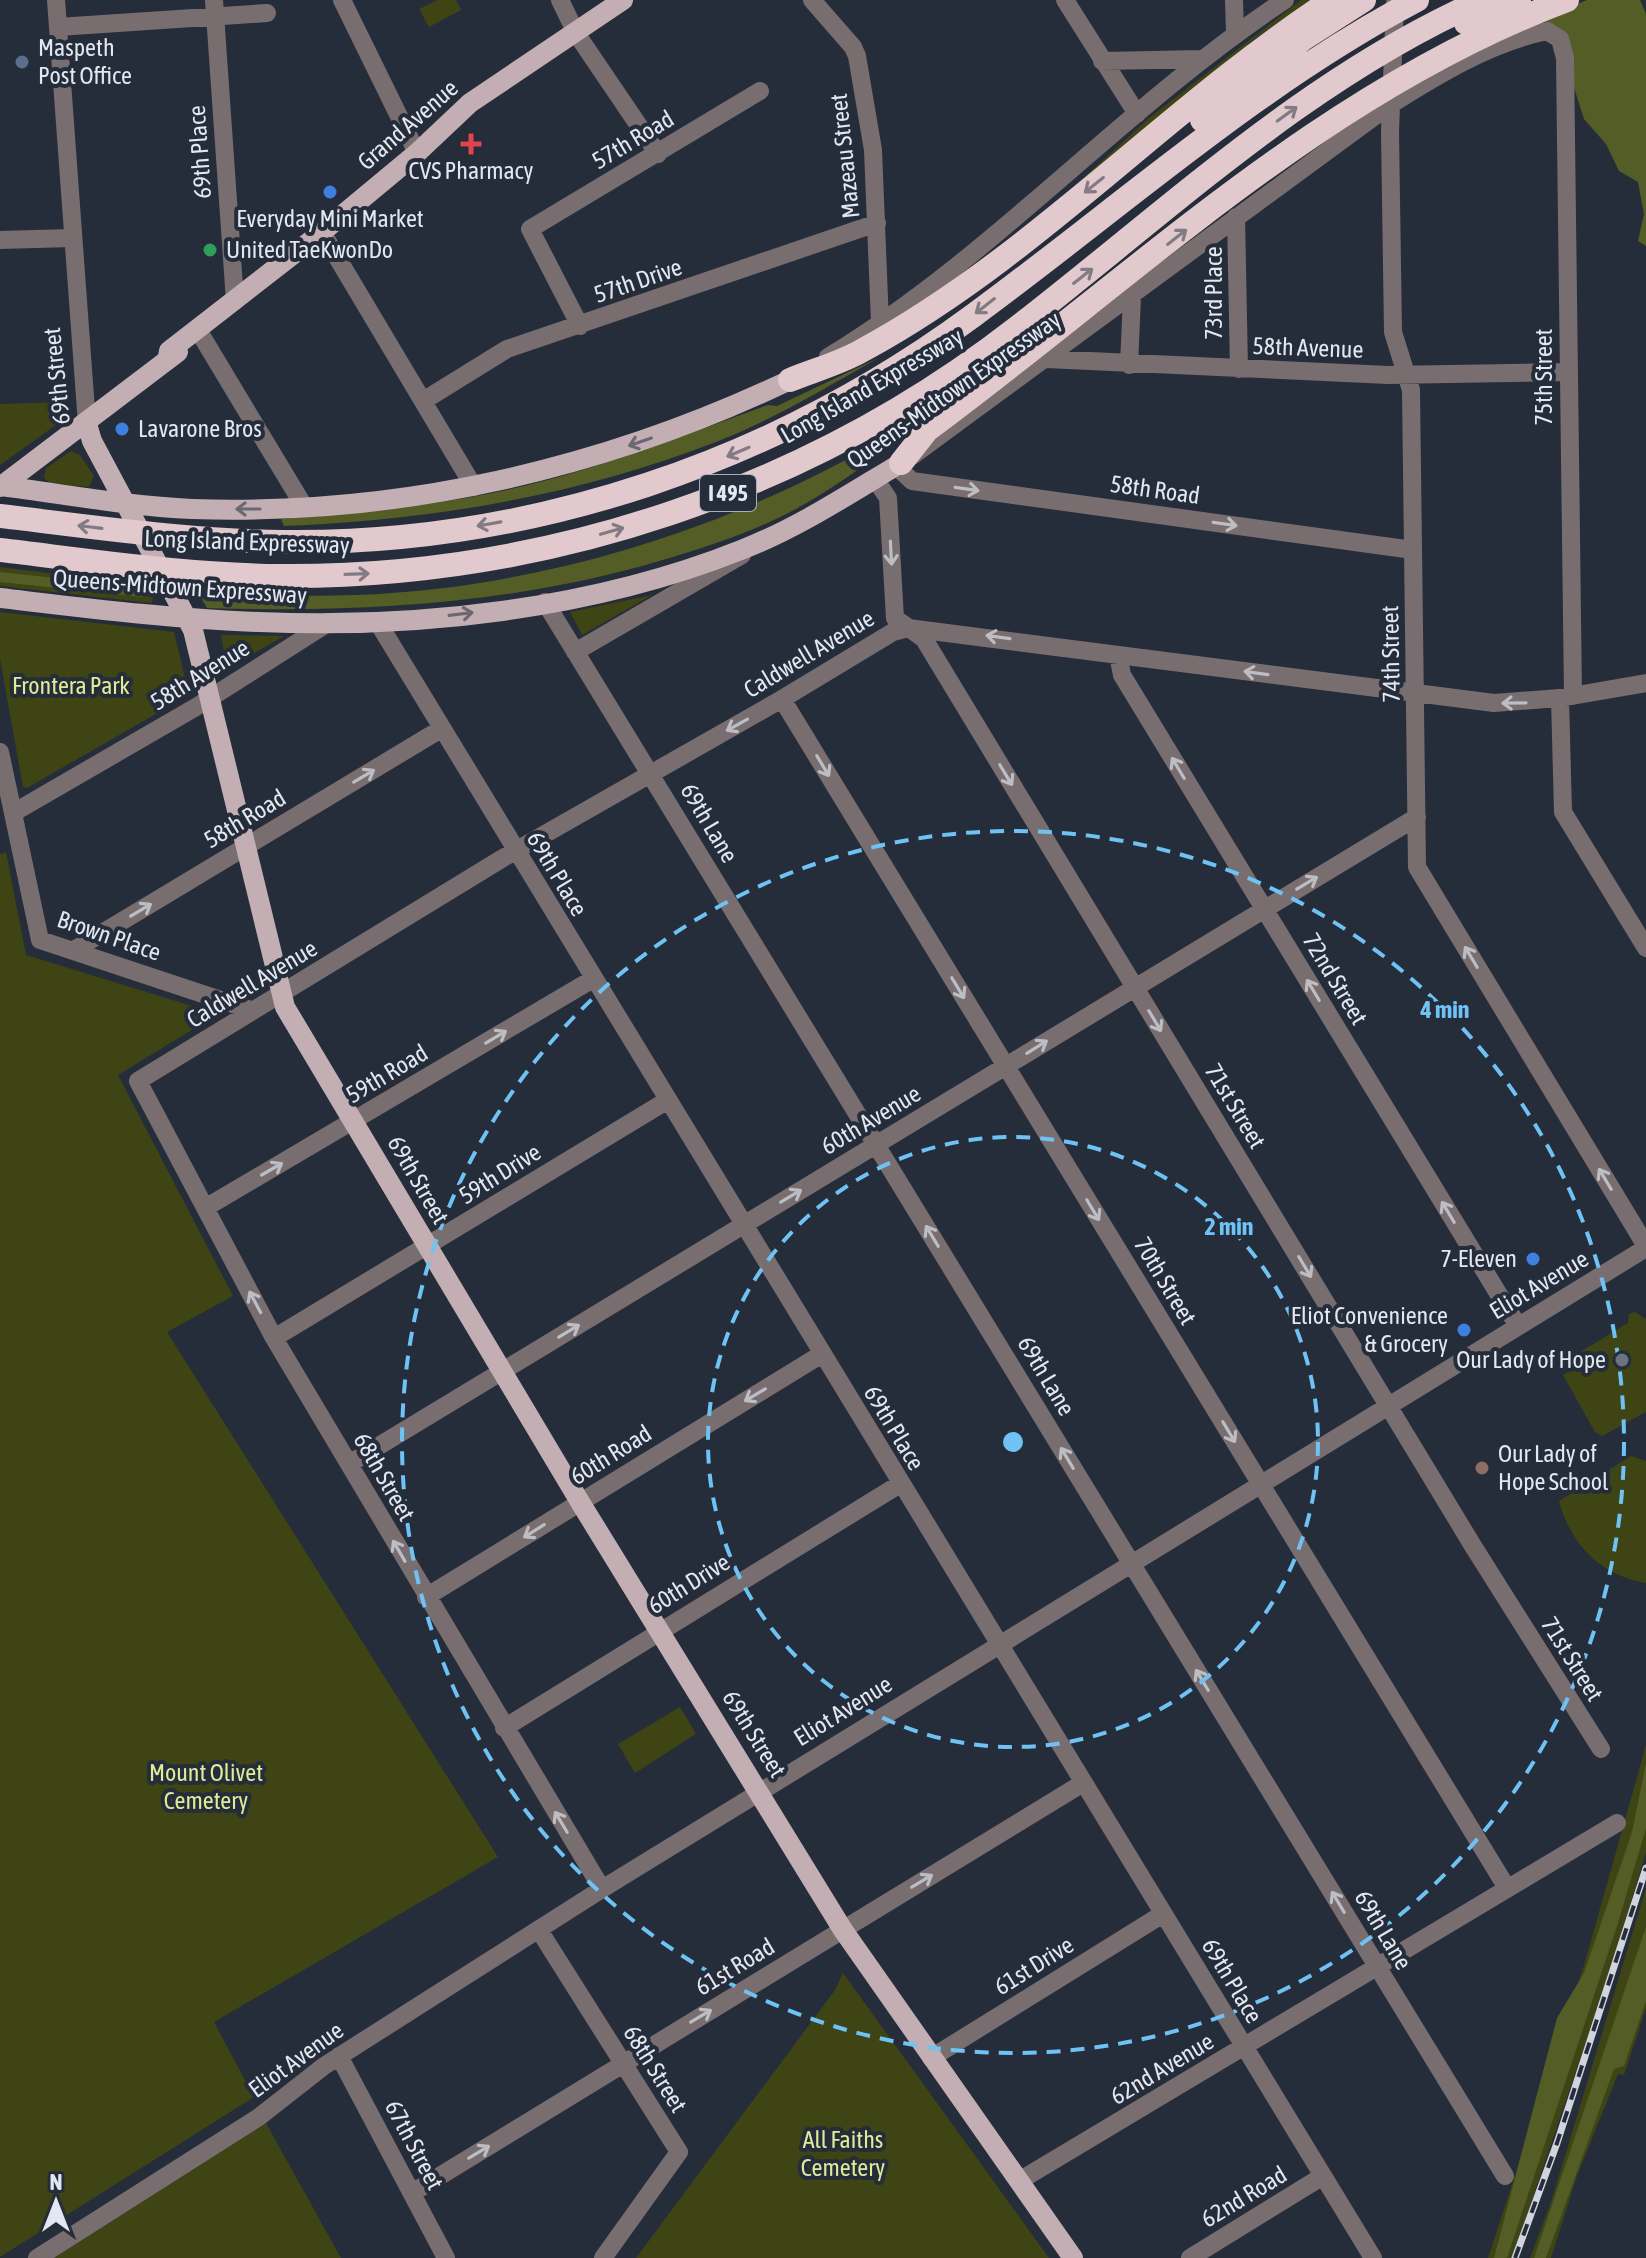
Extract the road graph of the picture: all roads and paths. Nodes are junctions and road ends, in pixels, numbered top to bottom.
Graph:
1 (56, 0) edge
2 (342, 0) edge
3 (560, 0) edge
4 (623, 0) edge
5 (812, 0) edge
6 (1065, 0) edge
7 (1234, 0) edge
8 (1285, 0) edge
9 (1332, 0) edge
10 (1395, 0) edge
11 (1417, 0) edge
12 (1483, 0) edge
13 (1519, 0) edge
14 (1567, 0) edge
15 (1362, 1) edge
16 (215, 8) edge
17 (267, 13) dead end
18 (58, 27) junction
19 (576, 33) junction
20 (1235, 34) junction
21 (1431, 41) junction
22 (1565, 58) joint
23 (1203, 59) junction
24 (1102, 61) junction
25 (760, 91) dead end
26 (1390, 105) junction
27 (1137, 114) junction
28 (417, 153) junction
29 (658, 154) junction
30 (1236, 217) junction
31 (877, 223) junction
32 (322, 232) junction
33 (72, 238) junction
34 (0, 240) edge
35 (1069, 241) junction
36 (1132, 297) junction
37 (235, 301) junction
38 (880, 323) junction
39 (580, 326) junction
40 (201, 335) junction
41 (168, 357) junction
42 (1047, 359) junction
43 (1129, 365) junction
44 (1239, 369) junction
45 (1568, 372) junction
46 (1407, 374) junction
47 (790, 380) junction
48 (423, 401) junction
49 (87, 424) junction
50 (898, 465) junction
51 (875, 479) junction
52 (0, 486) edge
53 (474, 487) junction
54 (305, 508) junction
55 (129, 509) junction
56 (0, 516) edge
57 (771, 537) junction
58 (0, 550) edge
59 (1413, 550) junction
60 (0, 598) edge
61 (545, 602) junction
62 (188, 618) junction
63 (377, 621) junction
64 (328, 623) junction
65 (908, 628) junction
66 (575, 652) junction
67 (1118, 655) junction
68 (1646, 683) edge
69 (1416, 693) junction
70 (1566, 697) junction
71 (210, 699) junction
72 (782, 699) junction
73 (441, 729) junction
74 (0, 752) edge
75 (650, 773) junction
76 (2, 778) edge
77 (13, 813) junction
78 (1417, 817) junction
79 (246, 847) junction
80 (516, 852) junction
81 (1264, 908) junction
82 (1646, 948) edge
83 (74, 950) junction
84 (593, 979) junction
85 (1135, 987) junction
86 (282, 997) junction
87 (251, 1010) junction
88 (1006, 1067) junction
89 (138, 1081) joint
90 (668, 1100) junction
91 (354, 1121) junction
92 (876, 1145) junction
93 (205, 1208) junction
94 (744, 1226) junction
95 (427, 1247) junction
96 (1646, 1247) edge
97 (1518, 1326) junction
98 (274, 1338) junction
99 (822, 1354) junction
100 (502, 1372) junction
101 (1389, 1405) junction
102 (349, 1464) junction
103 (900, 1484) junction
104 (1259, 1484) junction
105 (580, 1502) junction
106 (1131, 1563) junction
107 (426, 1597) junction
108 (659, 1631) junction
109 (998, 1644) junction
110 (504, 1728) junction
111 (1601, 1749) dead end
112 (1083, 1783) junction
113 (759, 1791) junction
114 (1617, 1823) dead end
115 (1507, 1888) junction
116 (602, 1889) junction
117 (1163, 1914) junction
118 (539, 1930) junction
119 (843, 1930) junction
120 (1378, 1968) junction
121 (1244, 2048) junction
122 (339, 2056) junction
123 (931, 2058) junction
124 (623, 2063) junction
125 (1323, 2176) junction
126 (1505, 2176) dead end
127 (1019, 2181) junction
128 (412, 2193) junction
129 (37, 2258) edge
130 (446, 2258) edge
131 (603, 2258) edge
132 (1073, 2258) edge
133 (1190, 2258) edge
134 (1373, 2258) edge

1 - 18 street, 69th Street
2 - 28 street
3 - 19 street
4 - 19 main road, Grand Avenue
5 - 31 street, Mazeau Street
6 - 24 street
7 - 20 street
8 - 20 street
9 -> 47 highway
10 - 26 street, 74th Street
11 - 35 highway, Long Island Expressway / I 495
12 - 21 highway
13 - 21 highway
14 - 21 highway
15 - 35 highway
16 - 17 street
16 - 18 street
16 - 37 street, 69th Place
18 - 33 street, 69th Street
19 - 28 main road, Grand Avenue
19 - 29 street
20 - 23 street
50 -> 21 highway
58 -> 21 highway, Long Island Expressway / I 495
22 - 26 street, Queens-Midtown Expressway
22 - 45 street, 75th Street
23 - 24 street
23 - 27 street
24 - 27 street
25 - 29 street, 57th Road
26 - 30 street, Queens-Midtown Expressway
26 - 46 street, 74th Street
27 - 38 street
28 - 32 main road, Grand Avenue
29 - 39 street, 57th Road
30 - 36 street, Queens-Midtown Expressway
30 - 44 street, 73rd Place
31 - 38 street, Mazeau Street
31 - 39 street, 57th Drive
32 - 37 main road, Grand Avenue
32 - 48 street
33 - 34 street
33 - 49 street, 69th Street
35 -> 56 highway, Long Island Expressway / I 495
36 - 42 street, Queens-Midtown Expressway
36 - 43 street
37 - 40 main road, Grand Avenue
37 - 41 main road, Grand Avenue
38 - 47 street
39 - 48 street, 57th Drive
40 - 41 main road, Grand Avenue
40 - 54 street
41 - 49 main road, Grand Avenue
42 - 43 street, 58th Avenue
42 - 50 street, Queens-Midtown Expressway
43 - 44 street, 58th Avenue
44 - 46 street, 58th Avenue
45 - 46 street, 58th Avenue
45 - 70 street, 75th Street
46 - 59 street, 74th Street
47 -> 53 main road
48 - 53 street
49 - 52 main road, Grand Avenue
49 - 55 main road, 69th Street
50 - 51 main road, Queens-Midtown Expressway
50 -> 59 street, 58th Road
51 - 57 main road, Queens-Midtown Expressway
51 -> 65 street, 71st Street
52 - 55 main road
53 - 54 main road
54 -> 55 main road
55 - 62 main road, 69th Street
57 - 61 main road, Queens-Midtown Expressway
57 - 66 street
59 - 69 street, 74th Street
60 - 62 main road, Queens-Midtown Expressway
63 -> 61 main road, Queens-Midtown Expressway
61 - 66 street, 69th Lane
62 - 64 main road, Queens-Midtown Expressway
62 - 71 main road, 69th Street
63 - 64 main road, Queens-Midtown Expressway
63 - 73 street, 69th Place
64 - 71 street, 58th Avenue
67 -> 65 street, Caldwell Avenue
65 - 72 street, Caldwell Avenue
65 -> 85 street, 71st Street
66 - 75 street, 69th Lane
69 -> 67 street, Caldwell Avenue
81 -> 67 street, 72nd Street
68 - 70 street, Caldwell Avenue
70 -> 69 street, Caldwell Avenue
69 - 78 street, 74th Street
70 - 82 street, 75th Street
71 - 77 street, 58th Avenue
71 - 79 main road, 69th Street
72 -> 75 street, Caldwell Avenue
72 -> 88 street, 70th Street
79 -> 73 street, 58th Road
73 - 80 street, 69th Place
74 - 76 street, Brown Place
75 - 80 street, Caldwell Avenue
75 - 92 street, 69th Lane
76 - 77 street, Brown Place
77 - 83 street, Brown Place
81 -> 78 street, 60th Avenue
96 -> 78 street, 74th Street
83 -> 79 street, 58th Road
79 - 86 main road, 69th Street
80 - 84 street, 69th Place
80 - 86 street, Caldwell Avenue
81 - 85 street, 60th Avenue
97 -> 81 street, 72nd Street
83 - 87 street, Brown Place
84 - 90 street, 69th Place
91 -> 84 street, 59th Road
88 -> 85 street, 60th Avenue
85 -> 101 street, 71st Street
86 - 87 street, Caldwell Avenue
86 - 91 main road, 69th Street
87 - 89 street, Caldwell Avenue
88 - 92 street, 60th Avenue
88 -> 104 street, 70th Street
89 - 93 street, 68th Street
90 - 94 street, 69th Place
90 - 95 street, 59th Drive
93 -> 91 street, 59th Road
91 - 95 main road, 69th Street
94 -> 92 street, 60th Avenue
106 -> 92 street, 69th Lane
98 -> 93 street, 68th Street
94 - 99 street, 69th Place
100 -> 94 street, 60th Avenue
95 - 98 street, 59th Drive
95 - 100 main road, 69th Street
96 - 97 street, Eliot Avenue
97 - 101 street, Eliot Avenue
98 - 102 street, 68th Street
99 - 103 street, 69th Place
99 -> 105 street, 60th Road
100 - 102 street, 60th Avenue
100 - 105 main road, 69th Street
101 - 104 street, Eliot Avenue
101 - 111 street, 71st Street
107 -> 102 street, 68th Street
103 - 108 street, 60th Drive
103 - 109 street, 69th Place
104 - 106 street, Eliot Avenue
104 - 115 street, 70th Street
105 -> 107 street, 60th Road
105 - 108 main road, 69th Street
106 - 109 street, Eliot Avenue
120 -> 106 street, 69th Lane
107 - 110 street, 68th Street
108 - 110 street, 60th Drive
108 - 113 main road, 69th Street
109 - 112 street, 69th Place
109 - 113 street, Eliot Avenue
116 -> 110 street, 68th Street
112 - 117 street, 69th Place
119 -> 112 street, 61st Road
113 - 116 street, Eliot Avenue
113 - 119 main road, 69th Street
114 - 115 street, 62nd Avenue
115 - 120 street, 62nd Avenue
116 - 118 street, Eliot Avenue
117 - 121 street, 69th Place
117 - 123 street, 61st Drive
118 - 122 street, Eliot Avenue
118 - 124 street, 68th Street
119 - 123 main road, 69th Street
124 -> 119 street, 61st Road
120 - 121 street, 62nd Avenue
120 - 126 street, 69th Lane
121 - 125 street, 69th Place
121 - 127 street, 62nd Avenue
122 - 128 street, 67th Street
122 - 129 street, Eliot Avenue
123 - 127 main road, 69th Street
128 -> 124 street, 61st Road
124 - 131 street, 68th Street
125 - 133 street, 62nd Road
125 - 134 street, 69th Place
127 - 132 main road, 69th Street
128 - 130 street, 67th Street

